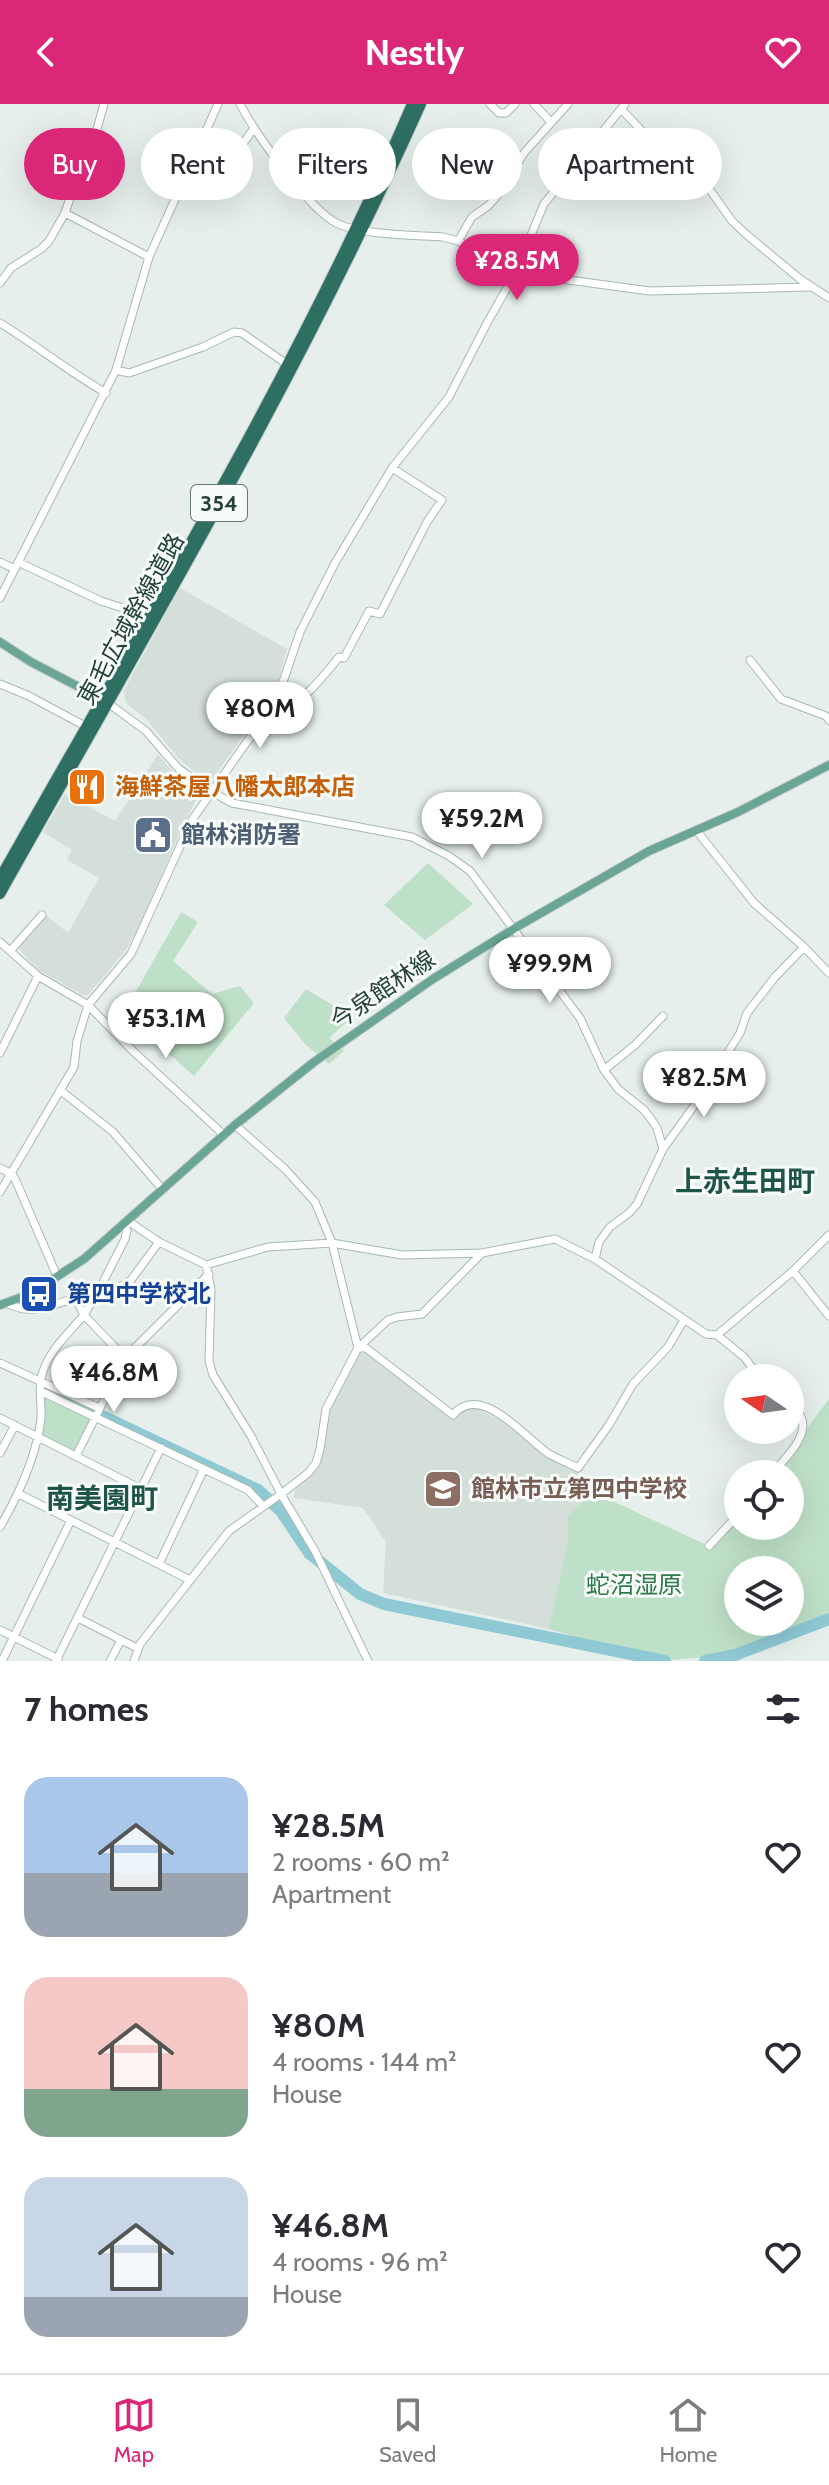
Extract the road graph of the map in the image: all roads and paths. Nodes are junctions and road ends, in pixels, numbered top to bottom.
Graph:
1 (104, 104) edge
2 (218, 104) edge
3 (240, 104) edge
4 (412, 104) edge
5 (421, 104) edge
6 (490, 104) edge
7 (515, 104) edge
8 (534, 104) edge
9 (568, 104) edge
10 (623, 107) edge
11 (551, 122) junction
12 (207, 128) edge
13 (254, 128) joint
14 (175, 200) edge
15 (65, 213) junction
16 (360, 229) junction
17 (458, 241) junction
18 (149, 257) junction
19 (516, 270) junction
20 (0, 283) edge
21 (810, 287) junction
22 (829, 298) edge
23 (0, 323) edge
24 (290, 367) junction
25 (116, 370) junction
26 (106, 393) junction
27 (392, 468) junction
28 (0, 562) edge
29 (16, 566) junction
30 (0, 598) edge
31 (148, 616) junction
32 (0, 642) edge
33 (750, 660) dead end
34 (0, 684) edge
35 (105, 701) junction
36 (829, 720) edge
37 (260, 724) junction
38 (85, 726) junction
39 (829, 765) edge
40 (210, 791) junction
41 (696, 830) junction
42 (0, 878) edge
43 (0, 894) edge
44 (42, 915) dead end
45 (515, 928) junction
46 (0, 942) edge
47 (804, 947) junction
48 (11, 950) junction
49 (829, 973) edge
50 (38, 976) junction
51 (88, 1005) junction
52 (663, 1016) dead end
53 (0, 1053) edge
54 (604, 1070) junction
55 (60, 1090) junction
56 (235, 1125) junction
57 (224, 1135) junction
58 (663, 1149) junction
59 (0, 1168) edge
60 (12, 1174) junction
61 (163, 1190) junction
62 (0, 1192) edge
63 (126, 1223) junction
64 (829, 1235) edge
65 (159, 1242) junction
66 (332, 1243) junction
67 (482, 1253) junction
68 (595, 1259) junction
69 (206, 1265) junction
70 (793, 1271) junction
71 (209, 1274) junction
72 (57, 1276) junction
73 (100, 1288) junction
74 (75, 1297) junction
75 (4, 1305) edge
76 (84, 1315) junction
77 (829, 1316) edge
78 (684, 1320) junction
79 (717, 1335) junction
80 (358, 1348) junction
81 (125, 1358) junction
82 (749, 1364) edge
83 (1, 1366) edge
84 (41, 1386) junction
85 (98, 1412) junction
86 (0, 1418) edge
87 (15, 1425) junction
88 (37, 1437) junction
89 (796, 1444) edge
90 (161, 1448) junction
91 (0, 1453) edge
92 (76, 1456) junction
93 (783, 1460) edge
94 (204, 1469) junction
95 (141, 1489) junction
96 (19, 1494) junction
97 (281, 1494) junction
98 (263, 1506) junction
99 (71, 1520) junction
100 (0, 1527) edge
101 (724, 1530) edge
102 (114, 1542) junction
103 (709, 1546) dead end
104 (159, 1564) junction
105 (190, 1580) junction
106 (78, 1618) junction
107 (0, 1630) edge
108 (14, 1637) junction
109 (121, 1640) junction
110 (137, 1648) junction
111 (57, 1660) edge
112 (2, 1661) edge
113 (110, 1661) edge
114 (134, 1661) edge
115 (368, 1661) edge

1 - 15 street
2 - 12 street
3 - 13 street
4 - 16 highway, 東毛広域幹線道路 / 354
5 - 16 highway, 東毛広域幹線道路 / 354
6 - 7 street
8 - 11 street
9 - 11 street
10 - 19 street
10 - 21 street
11 - 17 street
13 - 16 street
14 - 18 street
15 - 18 street
15 - 20 street
16 - 17 street
16 - 24 highway, 東毛広域幹線道路 / 354
17 - 19 street
18 - 25 street
19 - 21 street
19 - 27 street
21 - 22 street
23 - 26 street
24 - 25 street
24 - 31 highway, 東毛広域幹線道路 / 354
24 - 35 highway, 東毛広域幹線道路 / 354
25 - 26 street
26 - 29 street
27 - 37 street
27 - 37 street
28 - 29 street
29 - 30 street
29 - 31 street
31 - 35 highway, 東毛広域幹線道路 / 354
32 - 35 main road
33 - 36 street
34 - 38 street
35 - 38 highway, 東毛広域幹線道路 / 354
35 - 40 street
35 - 43 highway, 東毛広域幹線道路 / 354
37 - 40 street
38 - 42 highway, 東毛広域幹線道路 / 354
39 - 41 main road, 今泉館林線
40 - 45 street
40 - 51 street
41 - 45 main road, 今泉館林線
41 - 47 street
44 - 48 street
45 - 54 street
45 - 56 main road, 今泉館林線
46 - 48 street
47 - 49 street
47 - 58 street
48 - 50 street
50 - 51 street
50 - 53 street
51 - 55 street
51 - 57 street
52 - 54 street
54 - 58 street
55 - 60 street
55 - 61 street
56 - 57 main road, 今泉館林線
56 - 66 street
57 - 61 main road, 今泉館林線
58 - 68 street
59 - 60 street
60 - 62 street
60 - 72 street
61 - 63 main road, 今泉館林線
63 - 65 street
63 - 72 main road, 今泉館林線
63 - 73 street
64 - 70 street
65 - 69 street
65 - 73 street
66 - 67 street
66 - 69 street
66 - 80 street
67 - 68 street
67 - 80 street
68 - 78 street
69 - 71 street
70 - 77 street
70 - 79 street
71 - 81 street
71 - 97 street
72 - 75 main road, 今泉館林線
73 - 74 street
73 - 76 street
74 - 75 street
74 - 76 street
76 - 81 street
76 - 84 street
78 - 79 street
78 - 80 street
79 - 82 street
80 - 97 street
81 - 85 street
83 - 84 street
84 - 85 street
84 - 88 street
85 - 90 street
85 - 92 street
86 - 87 street
87 - 88 street
87 - 91 street
88 - 92 street
88 - 96 street
89 - 93 street
90 - 94 street
90 - 95 street
92 - 95 street
94 - 98 street
94 - 104 street
95 - 102 street
96 - 99 street
96 - 100 street
97 - 98 street
97 - 115 street
98 - 105 street
99 - 102 street
99 - 108 street
101 - 103 street
102 - 104 street
102 - 106 street
104 - 105 street
105 - 110 street
106 - 109 street
106 - 111 street
107 - 108 street
108 - 111 street
108 - 112 street
109 - 110 street
109 - 113 street
110 - 114 street

